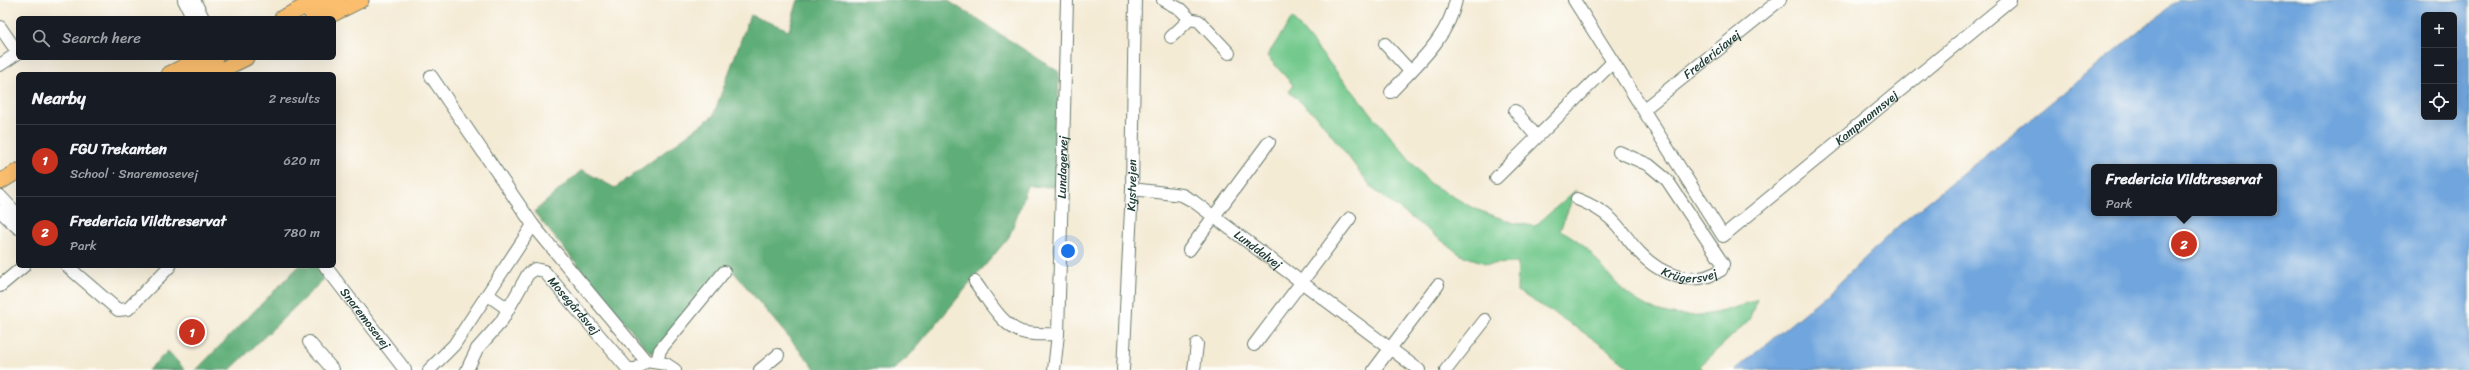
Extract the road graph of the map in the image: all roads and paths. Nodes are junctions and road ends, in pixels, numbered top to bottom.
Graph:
1 (184, 0) edge
2 (194, 0) edge
3 (318, 0) edge
4 (337, 0) edge
5 (361, 0) edge
6 (1067, 0) edge
7 (1135, 0) edge
8 (1163, 0) edge
9 (1456, 0) edge
10 (1574, 0) edge
11 (1780, 0) edge
12 (2004, 2) edge
13 (192, 16) edge
14 (202, 16) edge
15 (286, 16) edge
16 (305, 16) edge
17 (329, 16) edge
18 (1190, 19) junction
19 (0, 27) edge
20 (1171, 37) dead end
21 (1385, 44) dead end
22 (16, 50) edge
23 (1229, 53) dead end
24 (16, 54) edge
25 (238, 60) edge
26 (1613, 62) junction
27 (0, 65) edge
28 (217, 65) edge
29 (1410, 71) junction
30 (180, 72) edge
31 (198, 72) edge
32 (431, 76) dead end
33 (1391, 92) dead end
34 (1644, 109) junction
35 (1515, 110) dead end
36 (1537, 137) junction
37 (1269, 142) dead end
38 (1619, 152) dead end
39 (16, 162) edge
40 (1680, 167) junction
41 (0, 172) edge
42 (16, 172) edge
43 (1496, 178) dead end
44 (1667, 180) junction
45 (0, 182) edge
46 (16, 183) edge
47 (1132, 189) junction
48 (0, 193) edge
49 (0, 196) edge
50 (1578, 198) dead end
51 (0, 211) edge
52 (16, 213) edge
53 (1214, 216) junction
54 (1350, 218) dead end
55 (533, 225) junction
56 (16, 226) edge
57 (1189, 250) dead end
58 (22, 268) edge
59 (69, 268) edge
60 (168, 268) edge
61 (327, 268) edge
62 (724, 272) dead end
63 (975, 282) dead end
64 (1302, 283) junction
65 (1438, 285) dead end
66 (0, 286) edge
67 (488, 295) junction
68 (508, 309) junction
69 (1485, 320) dead end
70 (1058, 334) junction
71 (309, 342) dead end
72 (1197, 344) dead end
73 (1254, 345) dead end
74 (1390, 348) junction
75 (778, 355) dead end
76 (652, 361) junction
77 (327, 368) edge
78 (405, 370) edge
79 (429, 370) edge
80 (467, 370) edge
81 (675, 370) edge
82 (760, 370) edge
83 (1054, 370) edge
84 (1123, 370) edge
85 (1194, 370) edge
86 (1374, 370) edge
87 (1419, 370) edge
88 (1446, 370) edge

1 - 13 street
2 - 14 street
3 - 15 main road
4 - 16 main road
5 - 17 main road
6 - 70 street, Lundagervej
7 - 47 street, Kystvejen
8 - 18 street
9 - 29 street
10 - 26 street
11 - 34 street, Fredericiavej
12 - 40 street, Kampmannsvej
18 - 20 street
18 - 23 street
19 - 22 street
21 - 29 street
24 - 27 street
25 - 28 main road
26 - 34 street
26 - 36 street
28 - 30 main road
28 - 31 main road
29 - 33 street
32 - 55 street, Mosegårdsvej
34 - 40 street
35 - 36 street
36 - 43 street
37 - 53 street
38 - 44 street, Krügersvej
39 - 41 main road
40 - 44 street
42 - 45 main road
44 - 50 street, Krügersvej
46 - 48 main road
47 - 53 street, Lunddalvej
47 - 84 street, Kystvejen
49 - 52 street
51 - 56 street
53 - 57 street
53 - 64 street, Lunddalvej
54 - 64 street
55 - 67 street
55 - 76 street, Mosegårdsvej
58 - 66 street
59 - 60 street
61 - 78 street, Snaremosevej
62 - 76 street
63 - 70 street
64 - 73 street
64 - 74 street, Lunddalvej
65 - 74 street
67 - 68 street
67 - 79 street
68 - 76 street, Mosegårdsvej
68 - 80 street, Mosegårdsvej
69 - 88 street
70 - 83 street, Lundagervej
71 - 77 street
72 - 85 street
74 - 86 street
74 - 87 street, Lunddalvej
75 - 82 street
76 - 81 street, Mosegårdsvej

